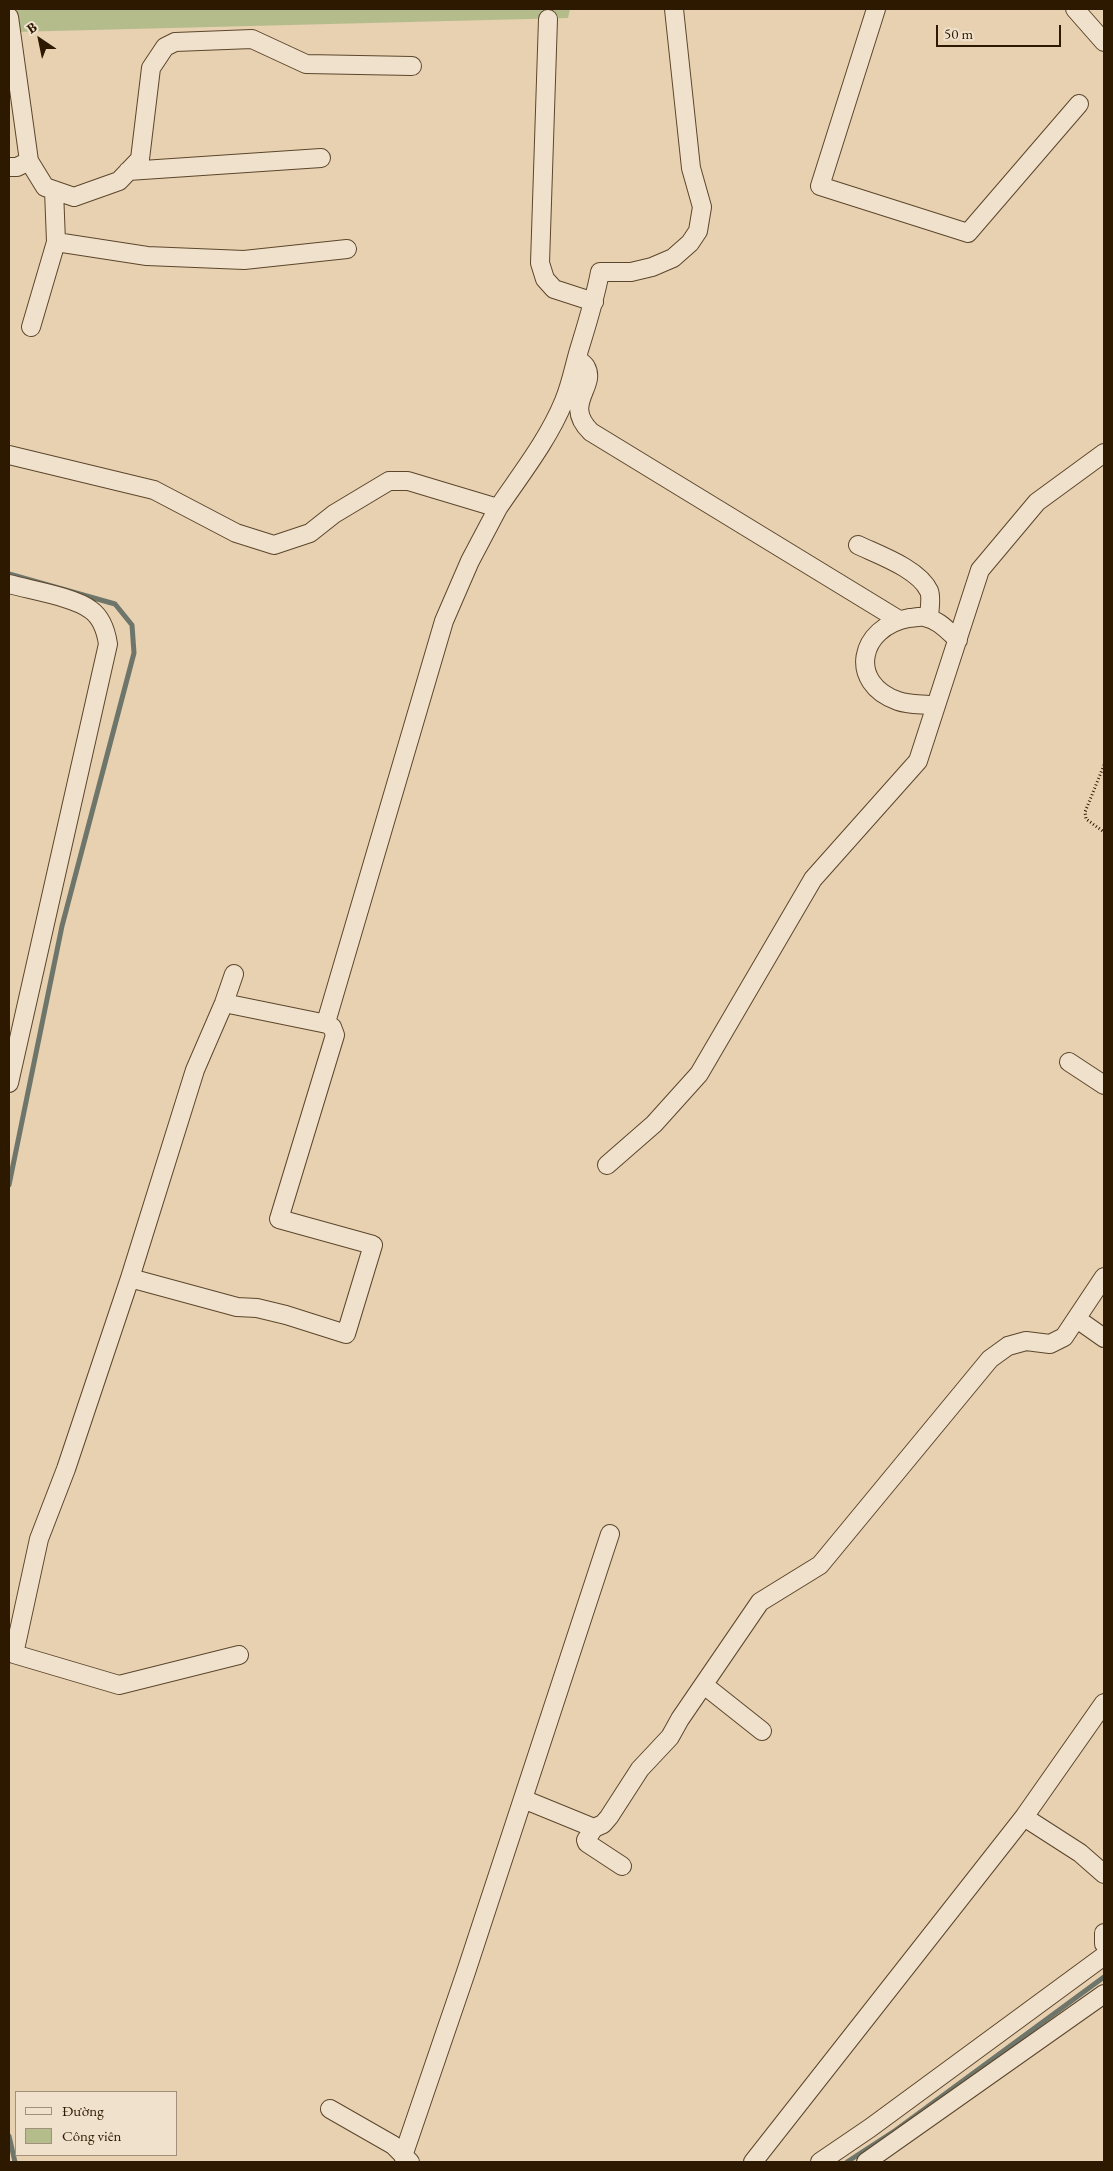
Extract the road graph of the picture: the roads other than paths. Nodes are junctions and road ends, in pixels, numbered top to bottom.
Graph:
1 (674, 9) edge
2 (876, 9) edge
3 (1075, 9) edge
4 (9, 17) edge
5 (548, 19) dead end
6 (1104, 42) edge
7 (412, 66) dead end
8 (1079, 104) dead end
9 (321, 158) dead end
10 (29, 160) junction
11 (9, 167) edge
12 (128, 171) junction
13 (54, 190) junction
14 (56, 242) junction
15 (347, 249) dead end
16 (594, 302) junction
17 (31, 327) dead end
18 (578, 359) junction
19 (9, 454) edge
20 (1104, 454) edge
21 (498, 508) junction
22 (858, 545) dead end
23 (9, 584) edge
24 (929, 618) junction
25 (899, 620) junction
26 (958, 640) junction
27 (936, 706) junction
28 (234, 974) dead end
29 (224, 1003) junction
30 (327, 1024) junction
31 (1069, 1062) dead end
32 (9, 1083) edge
33 (1104, 1085) edge
34 (607, 1165) dead end
35 (1104, 1277) edge
36 (130, 1278) junction
37 (1077, 1319) junction
38 (1104, 1338) edge
39 (610, 1534) dead end
40 (11, 1653) edge
41 (239, 1655) dead end
42 (704, 1685) junction
43 (1104, 1703) edge
44 (762, 1731) dead end
45 (523, 1799) junction
46 (1024, 1816) junction
47 (594, 1828) junction
48 (622, 1866) dead end
49 (1104, 1874) edge
50 (1104, 1933) edge
51 (1104, 1944) edge
52 (1104, 1956) edge
53 (1104, 1994) edge
54 (330, 2109) dead end
55 (407, 2159) edge
56 (754, 2162) edge
57 (820, 2162) edge
58 (866, 2162) edge

1 - 16 street
2 - 8 street
3 - 6 street
4 - 10 street
5 - 16 street
7 - 12 street
9 - 12 street
10 - 11 street
10 - 13 street
12 - 13 street
13 - 14 street
14 - 15 street
14 - 17 street
16 - 18 street
18 - 21 street
18 - 25 street
19 - 21 street
20 - 26 street
21 - 30 street
22 - 24 street
23 - 32 street
24 - 25 street
24 - 26 street
25 - 27 street
26 - 27 street
27 - 34 street
28 - 29 street
29 - 30 street
29 - 36 street
30 - 36 street
31 - 33 street
35 - 37 street
36 - 40 street
37 - 38 street
37 - 42 street
39 - 45 street
40 - 41 street
42 - 44 street
42 - 47 street
43 - 46 street
45 - 47 street
45 - 55 street
46 - 49 street
46 - 56 street
47 - 48 street
50 - 51 street
52 - 57 street
53 - 58 street
54 - 55 street

